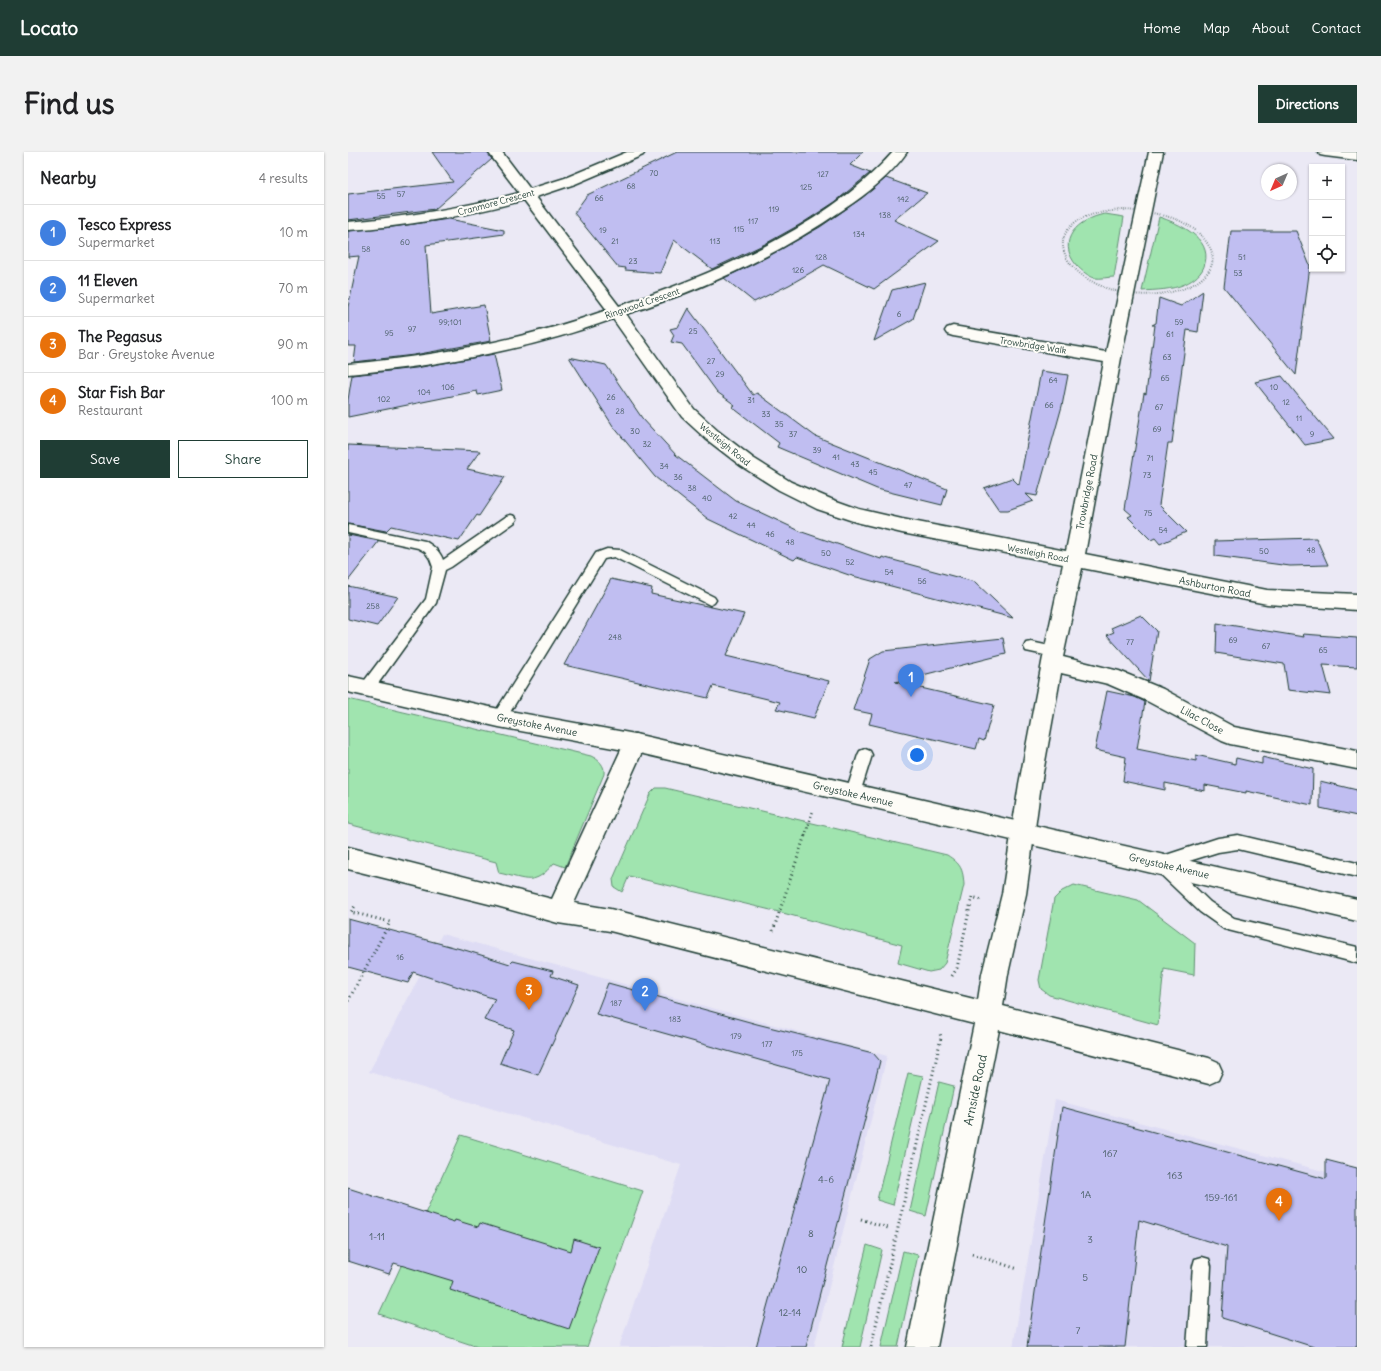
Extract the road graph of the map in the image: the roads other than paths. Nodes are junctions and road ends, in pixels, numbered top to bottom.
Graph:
1 (495, 152) edge
2 (638, 152) edge
3 (900, 152) edge
4 (1156, 152) edge
5 (1324, 152) edge
6 (1357, 156) edge
7 (527, 194) junction
8 (348, 226) edge
9 (616, 312) junction
10 (953, 331) dead end
11 (1113, 358) junction
12 (348, 369) edge
13 (511, 519) dead end
14 (348, 529) edge
15 (1074, 560) junction
16 (439, 567) junction
17 (710, 600) dead end
18 (1357, 602) edge
19 (1031, 647) dead end
20 (1054, 657) junction
21 (357, 686) edge
22 (499, 718) junction
23 (635, 743) junction
24 (865, 755) dead end
25 (1357, 760) edge
26 (853, 793) junction
27 (1023, 833) junction
28 (348, 858) edge
29 (1160, 864) junction
30 (1357, 870) edge
31 (1357, 910) edge
32 (558, 912) junction
33 (1357, 954) edge
34 (988, 1014) junction
35 (1209, 1071) dead end
36 (1202, 1266) dead end
37 (922, 1347) edge
38 (1197, 1347) edge

1 - 7 street, Westleigh Road
2 - 7 street, Cranmore Crescent
3 - 9 street, Ringwood Crescent
4 - 11 street, Trowbridge Road
5 - 6 street
7 - 8 street, Cranmore Crescent
7 - 9 street, Westleigh Road
9 - 12 street, Ringwood Crescent
9 - 15 street, Westleigh Road
10 - 11 street, Trowbridge Walk
11 - 15 street, Trowbridge Road
13 - 16 lane
14 - 16 lane
15 - 18 street, Ashburton Road
15 - 20 street, Trowbridge Road
16 - 21 lane
17 - 22 lane
19 - 20 lane
20 - 25 street, Lilac Close
20 - 27 street, Trowbridge Road
21 - 22 street, Greystoke Avenue
22 - 23 street, Greystoke Avenue
23 - 26 street, Greystoke Avenue
23 - 32 street
24 - 26 lane
26 - 27 street, Greystoke Avenue
27 - 29 street, Greystoke Avenue
27 - 34 street, Arnside Road
28 - 32 street
29 - 30 lane
29 - 31 street, Greystoke Avenue
29 - 33 lane
32 - 34 street
34 - 35 street
34 - 37 street, Arnside Road
36 - 38 lane

